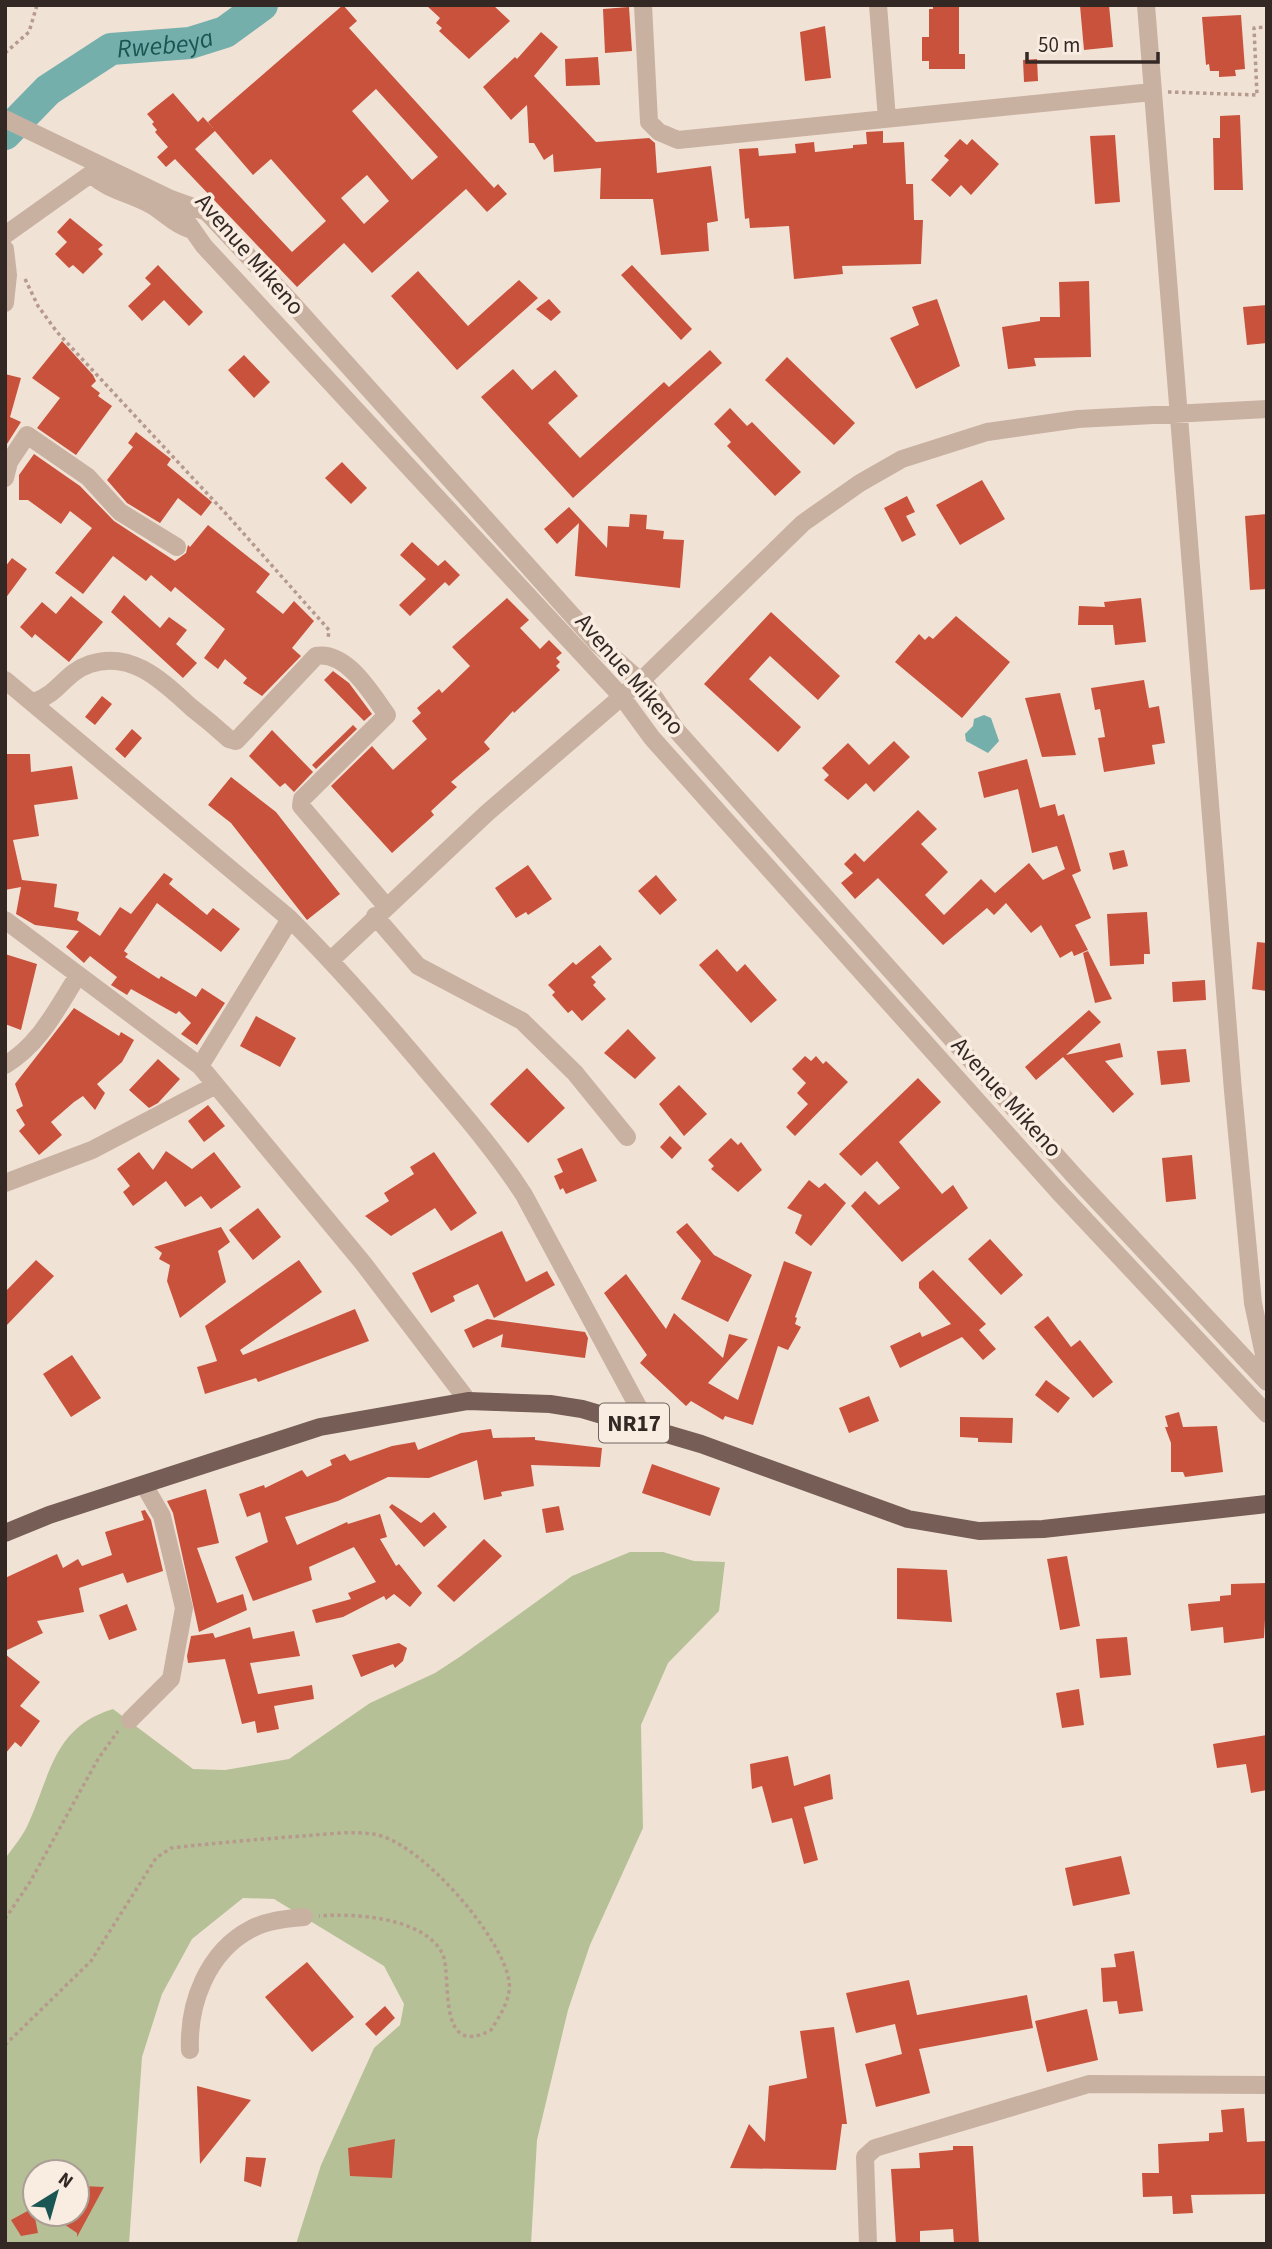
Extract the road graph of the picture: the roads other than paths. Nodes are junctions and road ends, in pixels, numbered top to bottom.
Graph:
1 (643, 5) edge
2 (878, 5) edge
3 (1146, 5) edge
4 (1152, 92) junction
5 (887, 119) junction
6 (5, 120) edge
7 (97, 170) junction
8 (171, 199) junction
9 (189, 229) junction
10 (5, 235) edge
11 (5, 249) edge
12 (5, 303) edge
13 (1267, 409) edge
14 (1179, 416) junction
15 (5, 478) edge
16 (177, 547) dead end
17 (5, 680) edge
18 (639, 680) junction
19 (622, 697) junction
20 (34, 702) junction
21 (380, 911) junction
22 (290, 919) junction
23 (5, 920) edge
24 (331, 960) junction
25 (77, 977) junction
26 (5, 1065) edge
27 (200, 1066) junction
28 (216, 1085) junction
29 (627, 1137) dead end
30 (5, 1183) edge
31 (1260, 1346) junction
32 (1234, 1347) junction
33 (1207, 1352) junction
34 (1267, 1369) edge
35 (1267, 1382) edge
36 (468, 1401) junction
37 (1267, 1413) edge
38 (649, 1427) junction
39 (144, 1485) junction
40 (1267, 1504) edge
41 (5, 1533) edge
42 (130, 1720) road end
43 (304, 1917) dead end
44 (190, 2050) dead end
45 (1267, 2085) edge
46 (868, 2244) edge

1 - 5 street
2 - 5 street
3 - 4 street
4 - 5 street
4 - 14 street
6 - 7 street
7 - 8 street
7 - 9 street
7 - 10 street
8 - 9 street, Avenue Mikeno
8 - 18 street, Avenue Mikeno
9 - 19 street, Avenue Mikeno
11 - 12 street
13 - 14 street
14 - 18 street
14 - 31 street
15 - 16 street
17 - 20 street
18 - 19 street
18 - 32 street, Avenue Mikeno
19 - 21 street
19 - 33 street, Avenue Mikeno
20 - 21 street
20 - 22 street
21 - 24 street
21 - 29 street
22 - 24 street
22 - 27 street
23 - 25 street
24 - 38 street
25 - 26 street
25 - 27 street
27 - 28 street
28 - 30 street
28 - 36 street
31 - 32 street
31 - 34 street
32 - 33 street
32 - 35 street, Avenue Mikeno
33 - 37 street, Avenue Mikeno
36 - 38 main road, NR17
36 - 39 main road, NR17
38 - 40 main road, NR17
39 - 41 main road, NR17
39 - 42 street
43 - 44 street
45 - 46 street

